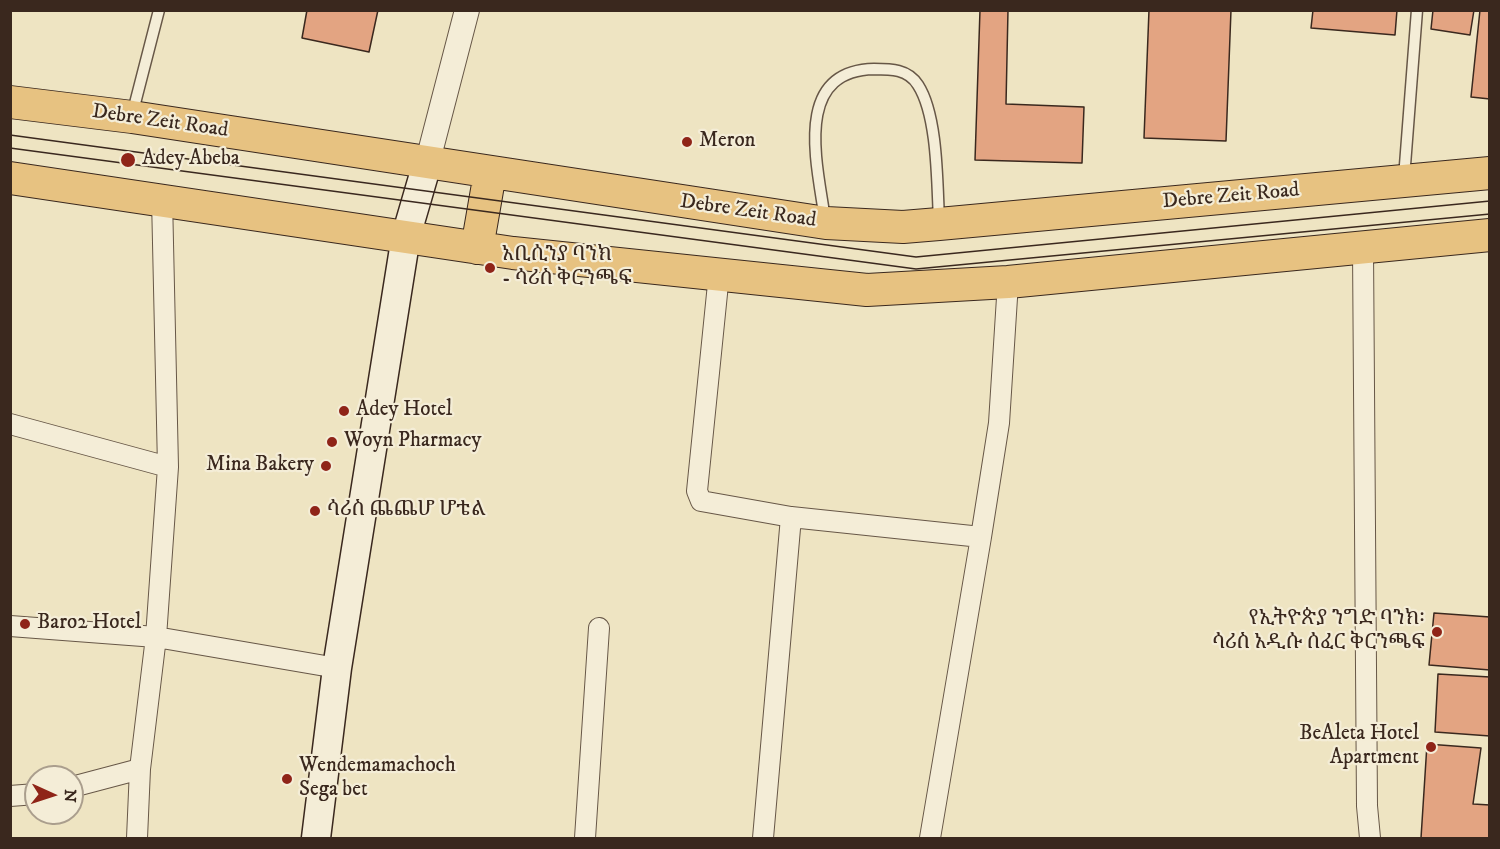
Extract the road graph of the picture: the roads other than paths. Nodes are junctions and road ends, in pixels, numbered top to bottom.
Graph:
1 (159, 10) edge
2 (467, 10) edge
3 (1417, 10) edge
4 (10, 102) edge
5 (132, 117) junction
6 (427, 164) junction
7 (490, 173) junction
8 (1490, 173) edge
9 (10, 178) edge
10 (1404, 181) junction
11 (162, 198) junction
12 (826, 223) junction
13 (939, 224) junction
14 (1490, 235) edge
15 (406, 236) junction
16 (477, 248) junction
17 (1363, 249) junction
18 (719, 274) junction
19 (1008, 282) junction
20 (10, 423) edge
21 (168, 467) junction
22 (791, 517) junction
23 (981, 537) junction
24 (10, 626) edge
25 (599, 628) dead end
26 (156, 637) junction
27 (337, 668) junction
28 (140, 770) junction
29 (84, 784) edge
30 (137, 838) edge
31 (316, 838) edge
32 (585, 838) edge
33 (763, 838) edge
34 (930, 838) edge
35 (1370, 838) edge

1 - 5 lane
2 - 6 street
3 - 10 lane
4 - 5 main road, Debre Zeit Road
5 - 6 main road, Debre Zeit Road
6 - 7 main road, Debre Zeit Road
6 - 15 main road
7 - 12 main road, Debre Zeit Road
7 - 16 main road
8 - 10 main road, Debre Zeit Road
9 - 11 main road
10 - 13 main road, Debre Zeit Road
11 - 15 main road
11 - 21 street
12 - 13 main road, Debre Zeit Road
12 - 13 lane
14 - 17 main road
15 - 16 main road
15 - 27 main road
16 - 18 main road
17 - 19 main road
17 - 35 street
18 - 19 main road
18 - 22 street
19 - 23 street
20 - 21 street
21 - 26 street
22 - 23 street
22 - 33 street
23 - 34 street
24 - 26 street
25 - 32 street
26 - 27 street
26 - 28 street
27 - 31 main road
28 - 29 street
28 - 30 street

